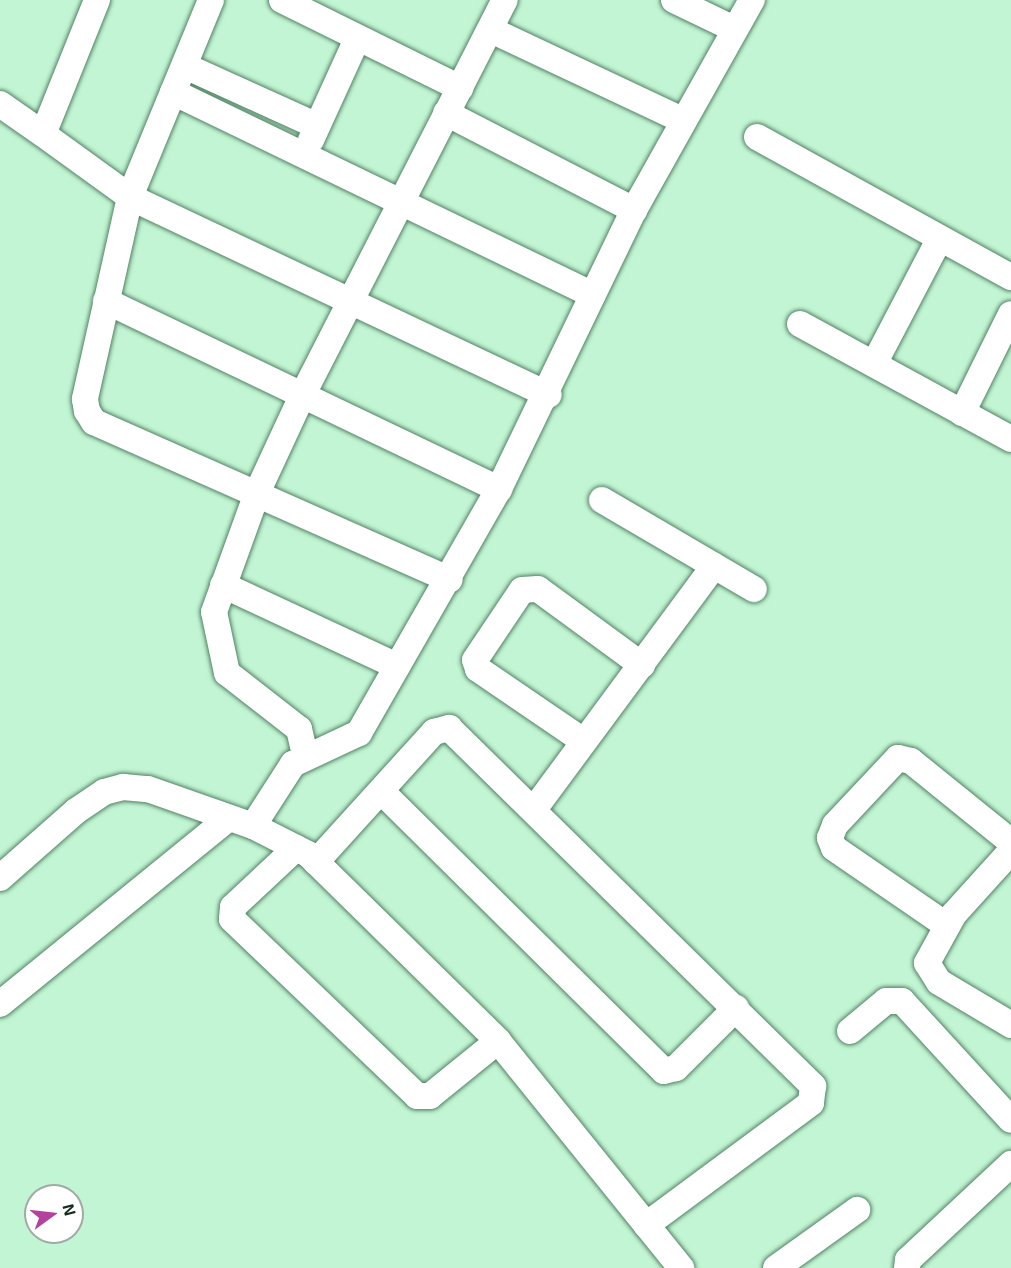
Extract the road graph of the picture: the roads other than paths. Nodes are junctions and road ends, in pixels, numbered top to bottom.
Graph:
1 (98, 0) edge
2 (211, 0) edge
3 (282, 0) edge
4 (505, 0) edge
5 (674, 0) edge
6 (753, 0) edge
7 (734, 29) junction
8 (491, 30) junction
9 (357, 39) junction
10 (185, 66) junction
11 (460, 88) junction
12 (174, 92) junction
13 (0, 104) edge
14 (446, 113) junction
15 (684, 121) junction
16 (317, 126) junction
17 (43, 134) junction
18 (758, 137) dead end
19 (304, 156) junction
20 (130, 196) junction
21 (400, 205) junction
22 (634, 210) junction
23 (940, 238) junction
24 (1011, 277) edge
25 (592, 295) junction
26 (106, 301) junction
27 (352, 304) junction
28 (1011, 314) edge
29 (800, 324) dead end
30 (874, 364) junction
31 (549, 395) junction
32 (301, 398) junction
33 (962, 413) junction
34 (1011, 439) edge
35 (499, 489) junction
36 (257, 493) junction
37 (602, 500) dead end
38 (714, 566) junction
39 (450, 580) junction
40 (223, 585) junction
41 (754, 589) dead end
42 (642, 665) junction
43 (397, 666) junction
44 (582, 740) junction
45 (305, 755) junction
46 (381, 792) junction
47 (535, 808) junction
48 (229, 818) junction
49 (256, 823) junction
50 (1011, 843) edge
51 (1011, 851) edge
52 (306, 855) junction
53 (2, 873) edge
54 (946, 925) junction
55 (0, 1004) edge
56 (736, 1008) junction
57 (1010, 1022) edge
58 (850, 1031) dead end
59 (498, 1041) junction
60 (1011, 1120) edge
61 (1011, 1164) edge
62 (857, 1210) dead end
63 (646, 1225) junction
64 (681, 1268) edge
65 (776, 1268) edge
66 (907, 1268) edge

1 - 17 street
2 - 10 street
3 - 9 street
4 - 8 street
5 - 7 street
6 - 7 street
7 - 15 street
8 - 11 street
8 - 15 street
9 - 11 street
9 - 16 street
10 - 12 street
10 - 16 street
11 - 14 street
12 - 19 street
12 - 20 street
13 - 17 street
14 - 21 street
14 - 22 street
15 - 22 street
16 - 19 street
17 - 20 street
18 - 23 street
19 - 21 street
20 - 26 street
20 - 27 street
21 - 25 street
21 - 27 street
22 - 25 street
23 - 24 street
23 - 30 street
25 - 31 street
26 - 32 street
26 - 36 street
27 - 31 street
27 - 32 street
28 - 33 street
29 - 30 street
30 - 33 street
31 - 35 street
32 - 35 street
32 - 36 street
33 - 34 street
35 - 39 street
36 - 39 street
36 - 40 street
37 - 38 street
38 - 41 street
38 - 42 street
39 - 43 street
40 - 43 street
40 - 45 street
42 - 44 street
42 - 44 street
43 - 45 street
44 - 47 street
45 - 49 street
46 - 47 street
46 - 52 street
46 - 56 street
47 - 56 street
48 - 49 street
48 - 53 street
48 - 55 street
49 - 52 street
50 - 54 street
51 - 54 street
52 - 59 street
52 - 59 street
54 - 57 street
56 - 63 street
58 - 60 street
59 - 63 street
61 - 66 street
62 - 65 street
63 - 64 street

